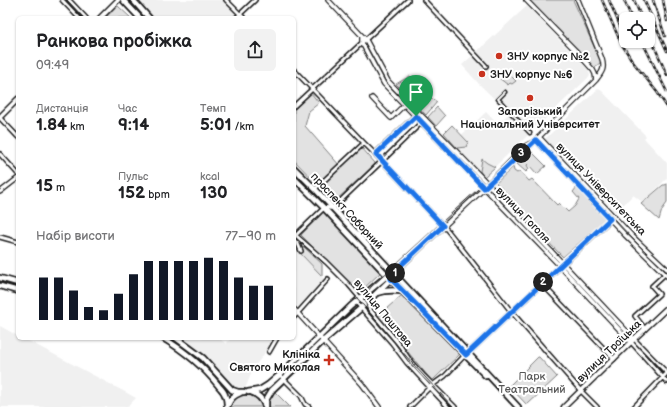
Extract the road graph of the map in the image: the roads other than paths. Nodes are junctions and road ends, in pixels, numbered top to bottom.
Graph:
1 (62, 0) edge
2 (68, 0) edge
3 (118, 0) edge
4 (123, 0) edge
5 (133, 0) edge
6 (226, 0) edge
7 (255, 0) edge
8 (328, 0) edge
9 (408, 0) edge
10 (424, 0) edge
11 (526, 0) edge
12 (578, 0) edge
13 (240, 14) joint
14 (77, 16) edge
15 (84, 16) edge
16 (102, 16) edge
17 (138, 16) edge
18 (147, 16) edge
19 (362, 36) junction
20 (366, 40) junction
21 (362, 43) junction
22 (486, 66) dead end
23 (296, 72) edge
24 (596, 80) junction
25 (312, 89) junction
26 (505, 92) dead end
27 (372, 98) dead end
28 (16, 101) edge
29 (296, 104) edge
30 (404, 105) junction
31 (416, 116) junction
32 (0, 117) edge
33 (425, 119) junction
34 (421, 122) junction
35 (530, 133) dead end
36 (16, 135) edge
37 (537, 138) junction
38 (364, 144) junction
39 (0, 154) edge
40 (376, 154) junction
41 (382, 161) junction
42 (296, 170) edge
43 (16, 172) edge
44 (16, 180) edge
45 (296, 180) edge
46 (488, 184) junction
47 (484, 188) junction
48 (315, 189) junction
49 (0, 192) edge
50 (324, 208) junction
51 (333, 208) junction
52 (612, 217) junction
53 (443, 226) junction
54 (296, 234) edge
55 (296, 236) edge
56 (0, 237) edge
57 (16, 241) edge
58 (296, 242) edge
59 (301, 251) dead end
60 (561, 265) junction
61 (667, 270) edge
62 (394, 272) junction
63 (666, 275) edge
64 (389, 277) junction
65 (0, 278) edge
66 (328, 279) dead end
67 (16, 282) edge
68 (542, 284) junction
69 (0, 286) edge
70 (16, 290) edge
71 (402, 291) junction
72 (375, 294) junction
73 (360, 299) junction
74 (356, 302) junction
75 (362, 306) junction
76 (667, 308) edge
77 (512, 312) junction
78 (298, 313) joint
79 (645, 329) junction
80 (634, 338) junction
81 (321, 339) junction
82 (166, 340) edge
83 (179, 340) edge
84 (276, 340) edge
85 (631, 342) junction
86 (193, 350) junction
87 (269, 352) dead end
88 (467, 354) junction
89 (188, 356) junction
90 (203, 358) junction
91 (614, 359) junction
92 (196, 363) junction
93 (667, 373) edge
94 (282, 377) junction
95 (663, 377) junction
96 (667, 382) edge
97 (433, 385) junction
98 (429, 388) junction
99 (581, 391) junction
100 (246, 392) junction
101 (227, 407) edge
102 (266, 407) edge
103 (309, 407) edge
104 (379, 407) edge
105 (410, 407) edge
106 (448, 407) edge
107 (455, 407) edge
108 (517, 407) edge
109 (564, 407) edge
110 (597, 407) edge
111 (634, 407) edge

1 - 14 street
2 - 15 street
3 - 16 main road
4 - 17 main road
5 - 18 main road
6 - 13 street
7 - 13 street
8 - 19 street, вулиця Гоголя
9 - 20 street
10 - 22 street
11 - 24 street
12 - 24 street
19 - 20 street, вулиця Гоголя
19 - 21 street, вулиця Гоголя
20 - 21 street
20 - 33 street, вулиця Гоголя
21 - 25 street
21 - 30 street, вулиця Гоголя
23 - 25 street
24 - 37 street
25 - 29 street
25 - 38 street
26 - 35 street
27 - 30 street
28 - 32 main road
30 - 31 street, вулиця Гоголя
31 - 34 street, вулиця Гоголя
31 - 40 street
32 - 36 street
33 - 34 street
33 - 46 street, вулиця Гоголя
34 - 41 street
34 - 47 street, вулиця Гоголя
37 - 46 street
37 - 52 street, вулиця Університетська
38 - 40 street
38 - 48 street
39 - 43 street
40 - 41 street
41 - 51 street
41 - 53 street
42 - 48 main road, проспект Соборний
44 - 49 street
45 - 50 main road, проспект Соборний
46 - 47 street
46 - 60 street, вулиця Гоголя
47 - 53 street
47 - 60 street, вулиця Гоголя
48 - 51 main road, проспект Соборний
50 - 51 street
50 - 54 street
50 - 64 main road, проспект Соборний
51 - 62 main road, проспект Соборний
52 - 60 street
52 - 61 street, вулиця Університетська
52 - 63 street, вулиця Університетська
53 - 62 street
53 - 77 street
55 - 73 street, вулиця Поштова
56 - 57 street
58 - 59 street
60 - 68 street
60 - 80 street, вулиця Гоголя
60 - 85 street, вулиця Гоголя
62 - 64 main road
62 - 88 main road, проспект Соборний
63 - 79 street
64 - 71 main road, проспект Соборний
64 - 72 main road
64 - 73 main road
65 - 67 main road
66 - 78 street
68 - 77 street
68 - 91 street
69 - 70 main road
71 - 72 main road
71 - 88 main road, проспект Соборний
72 - 75 main road
73 - 74 main road
73 - 75 street, вулиця Поштова
74 - 75 street, вулиця Поштова
74 - 81 main road
75 - 81 main road
75 - 97 street, вулиця Поштова
75 - 98 street, вулиця Поштова
76 - 79 main road, вулиця Троїцька
77 - 88 street
77 - 99 street
78 - 81 street
79 - 80 main road, вулиця Троїцька
80 - 85 main road, вулиця Троїцька
80 - 93 street, вулиця Гоголя
81 - 94 main road
81 - 104 street
82 - 89 main road
83 - 86 main road
84 - 87 street
85 - 91 main road, вулиця Троїцька
85 - 95 street, вулиця Гоголя
86 - 89 main road
86 - 90 main road
88 - 97 street
88 - 108 main road, проспект Соборний
89 - 92 main road
90 - 92 main road
90 - 100 main road
91 - 99 main road, вулиця Троїцька
92 - 101 main road
93 - 95 street
94 - 100 main road
94 - 102 main road
94 - 103 street
95 - 96 street, вулиця Гоголя
95 - 111 street
97 - 98 street
97 - 107 street, вулиця Поштова
98 - 105 street
98 - 106 street, вулиця Поштова
99 - 109 main road, вулиця Троїцька
99 - 110 street
100 - 101 main road
100 - 102 main road

